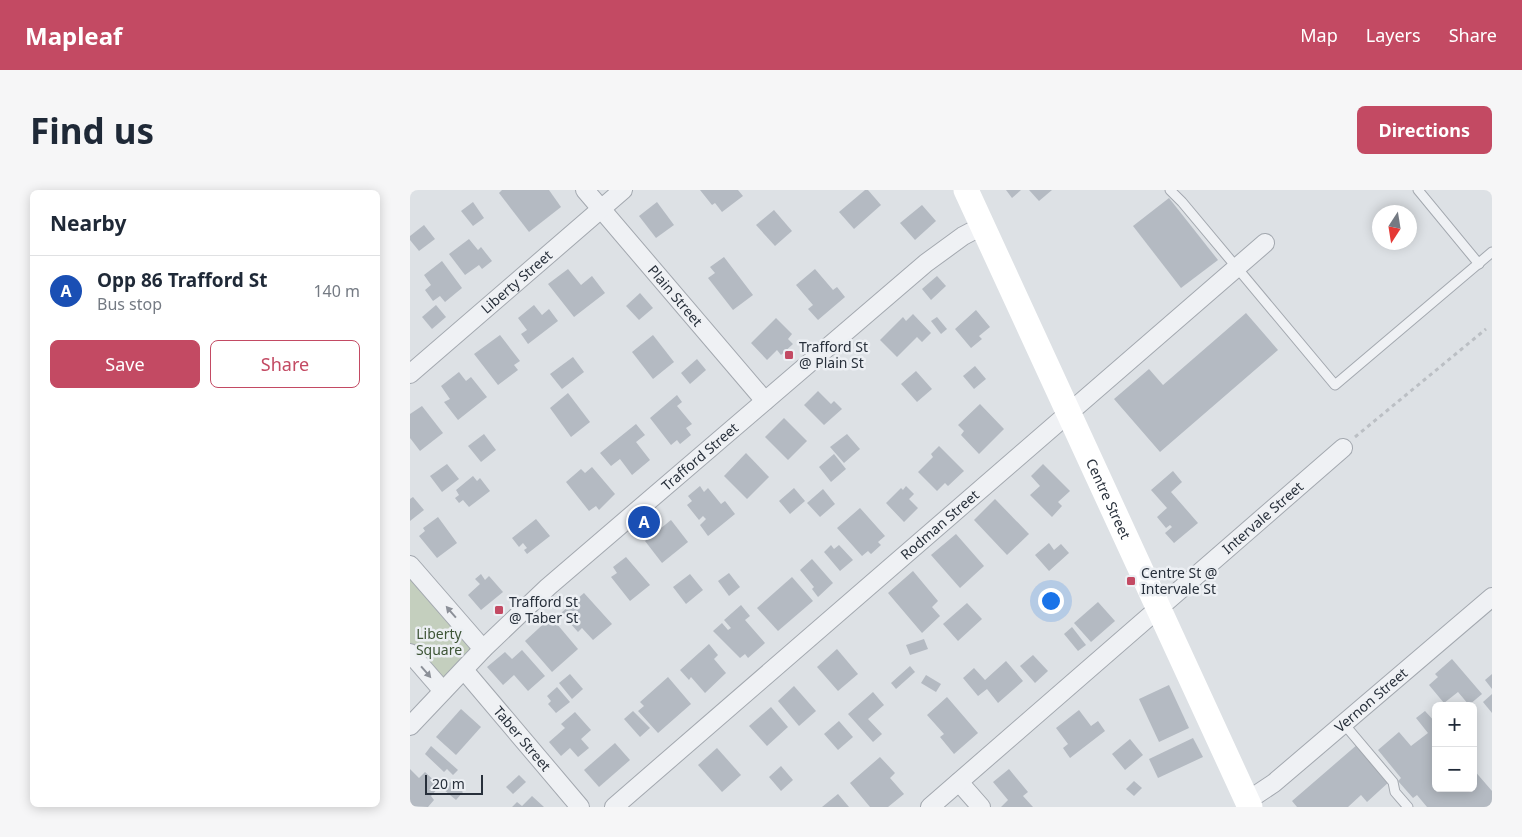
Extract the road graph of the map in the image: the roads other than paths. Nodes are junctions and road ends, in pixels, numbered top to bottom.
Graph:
1 (585, 190) edge
2 (623, 190) edge
3 (966, 190) edge
4 (1170, 190) edge
5 (1418, 190) edge
6 (601, 209) junction
7 (982, 226) junction
8 (1265, 243) dead end
9 (1492, 252) edge
10 (1479, 264) junction
11 (1236, 268) junction
12 (410, 374) edge
13 (765, 401) junction
14 (1069, 412) junction
15 (1343, 448) road end
16 (410, 565) edge
17 (1492, 597) edge
18 (1158, 608) junction
19 (484, 649) junction
20 (410, 653) edge
21 (464, 670) junction
22 (443, 691) junction
23 (1344, 724) junction
24 (410, 726) edge
25 (959, 782) junction
26 (1249, 804) edge
27 (580, 807) edge
28 (614, 807) edge
29 (930, 807) edge
30 (981, 807) edge
31 (1408, 807) edge

1 - 6 street, Plain Street
2 - 6 street, Liberty Street
3 - 7 main road, Centre Street
4 - 11 lane
5 - 10 lane
6 - 12 street, Liberty Street
6 - 13 street, Plain Street
7 - 13 street, Trafford Street
7 - 14 main road, Centre Street
8 - 11 street, Rodman Street
9 - 10 lane
10 - 11 lane
11 - 14 street, Rodman Street
13 - 19 street, Trafford Street
14 - 18 main road, Centre Street
14 - 28 street, Rodman Street
15 - 18 street, Intervale Street
19 -> 16 street
17 - 23 street, Vernon Street
18 - 25 street, Intervale Street
18 - 26 main road, Centre Street
19 - 21 street, Trafford Street
20 -> 22 street
21 - 22 street, Trafford Street
21 - 27 street, Taber Street
22 - 24 street, Trafford Street
23 - 26 street, Vernon Street
23 - 31 lane
25 - 29 street, Intervale Street
25 - 30 street

